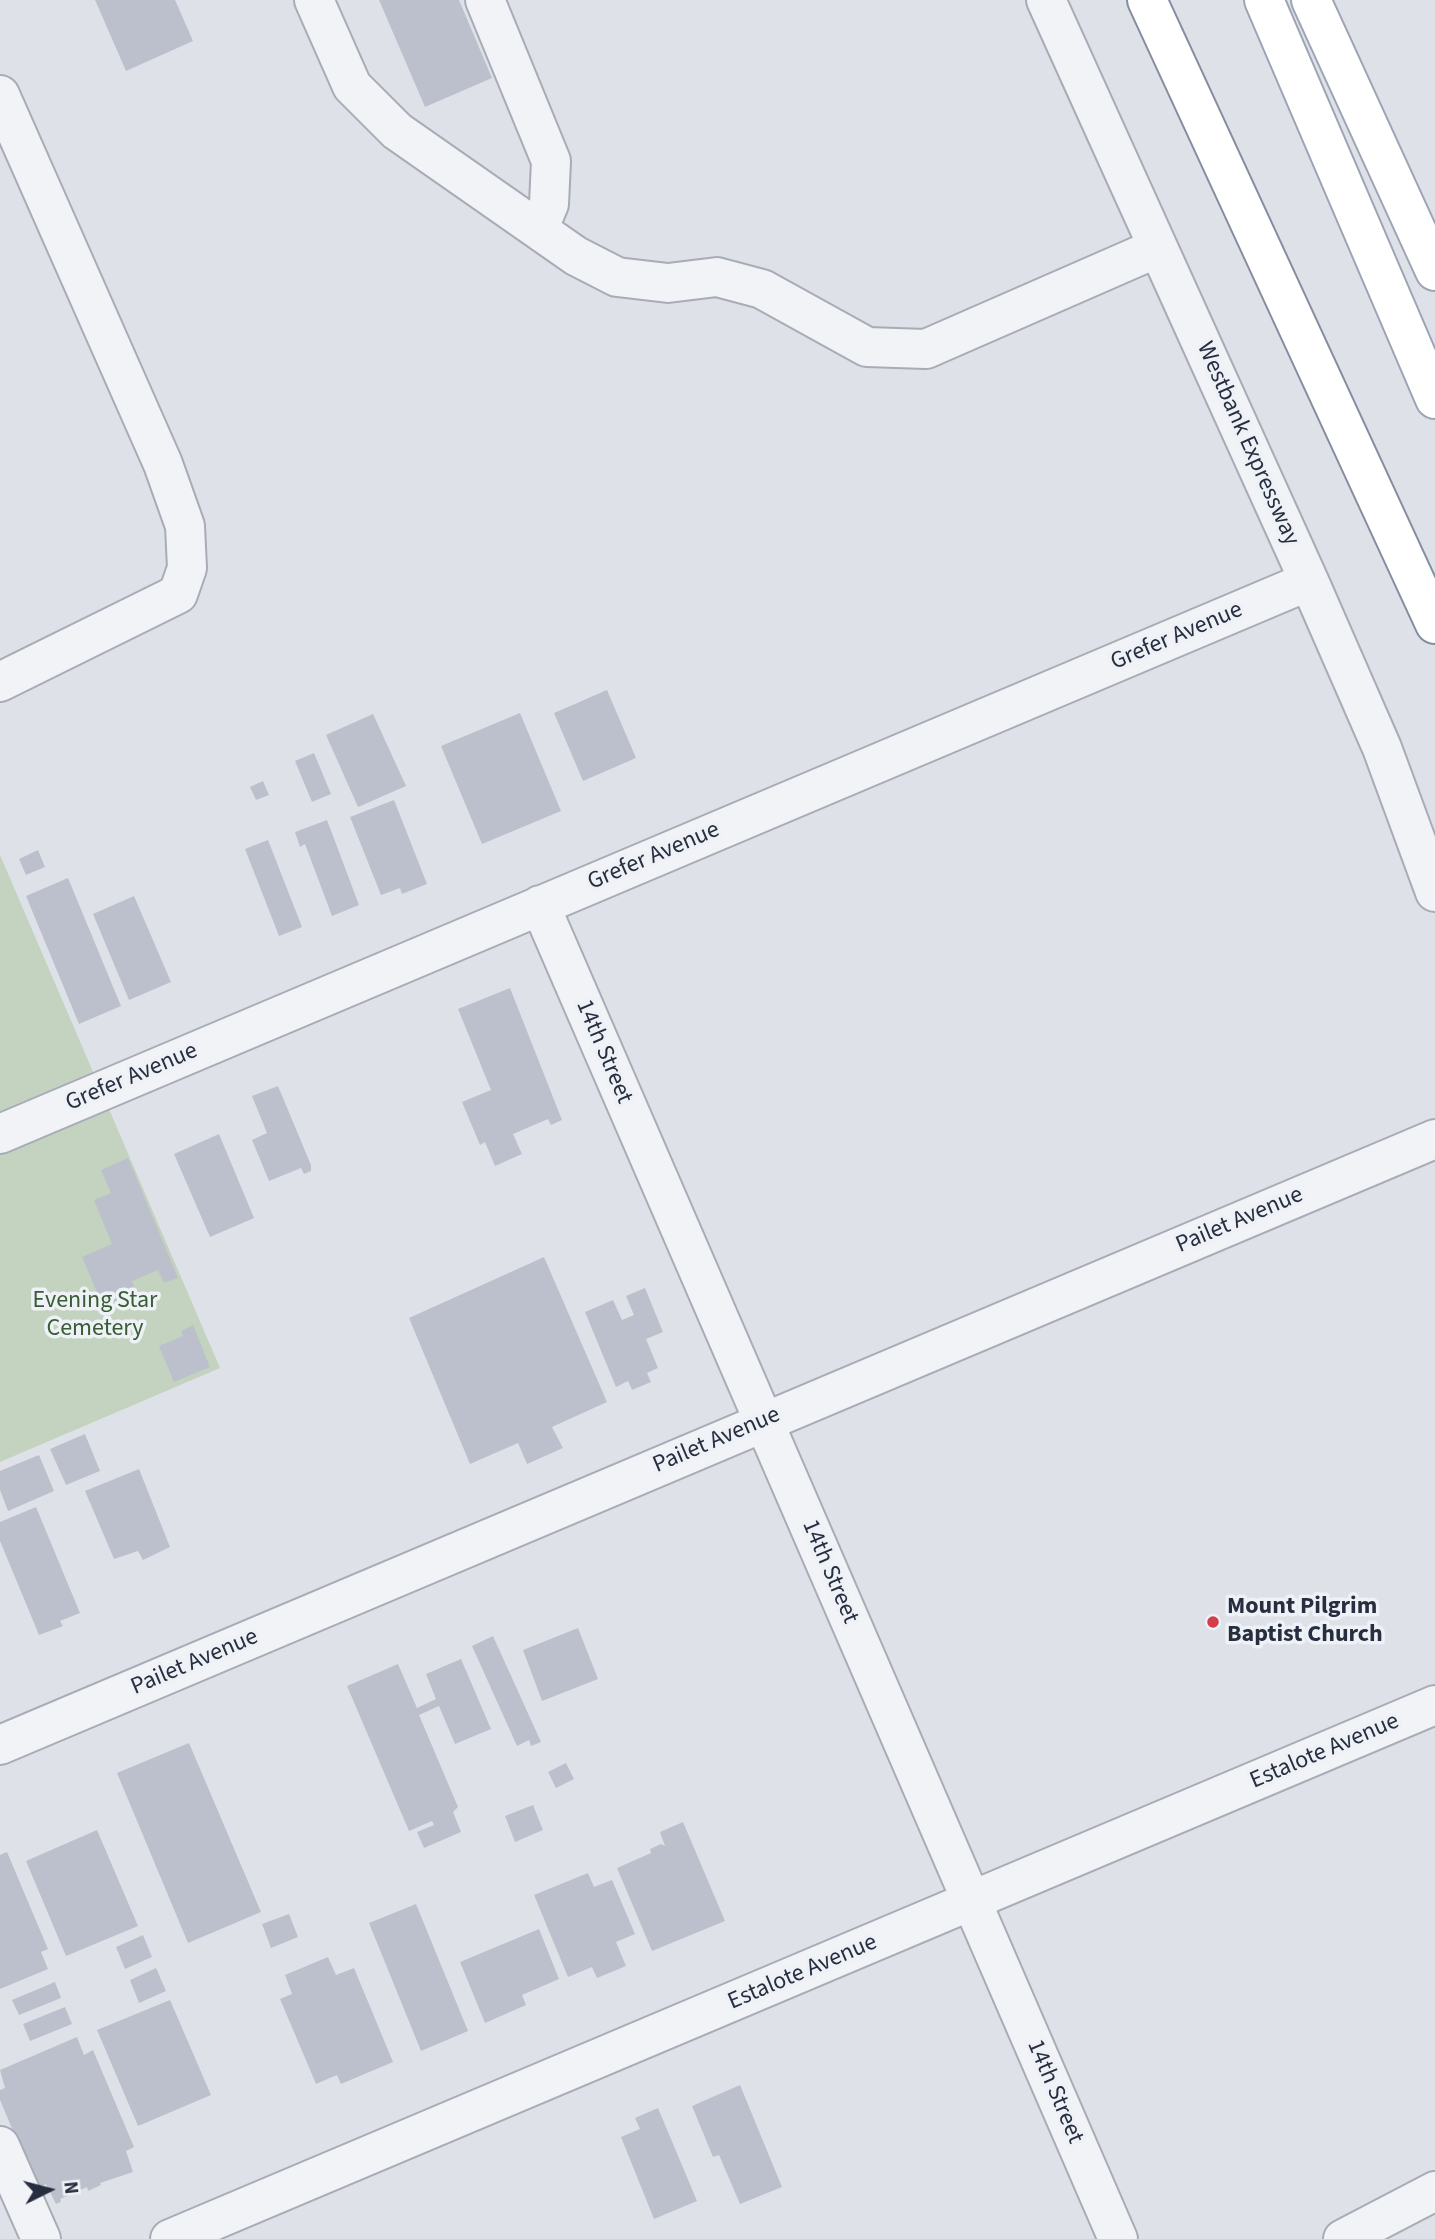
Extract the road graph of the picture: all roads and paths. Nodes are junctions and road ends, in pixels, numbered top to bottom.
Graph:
1 (314, 0) edge
2 (485, 0) edge
3 (1046, 0) edge
4 (1147, 0) edge
5 (1264, 0) edge
6 (1311, 0) edge
7 (0, 95) edge
8 (539, 228) junction
9 (1157, 248) junction
10 (1435, 271) edge
11 (1435, 399) edge
12 (1309, 581) junction
13 (1435, 624) edge
14 (0, 682) edge
15 (1435, 892) edge
16 (540, 905) junction
17 (0, 1134) edge
18 (1435, 1139) edge
19 (764, 1422) junction
20 (1435, 1705) edge
21 (0, 1745) edge
22 (971, 1902) junction
23 (0, 2146) edge
24 (1435, 2191) edge
25 (41, 2239) edge
26 (170, 2239) edge
27 (1118, 2239) edge
28 (1343, 2239) edge

1 - 8 street
2 - 8 street
3 - 9 street, Westbank Expressway
4 - 13 main road
5 - 11 main road
6 - 10 main road
7 - 14 street
8 - 9 street
9 - 12 street, Westbank Expressway
12 - 15 street, Westbank Expressway
12 - 16 street, Grefer Avenue
16 - 17 street, Grefer Avenue
16 - 19 street, 14th Street
18 - 19 street, Pailet Avenue
19 - 21 street, Pailet Avenue
19 - 22 street, 14th Street
20 - 22 street, Estalote Avenue
22 - 26 street, Estalote Avenue
22 - 27 street, 14th Street
23 - 25 street
24 - 28 street

